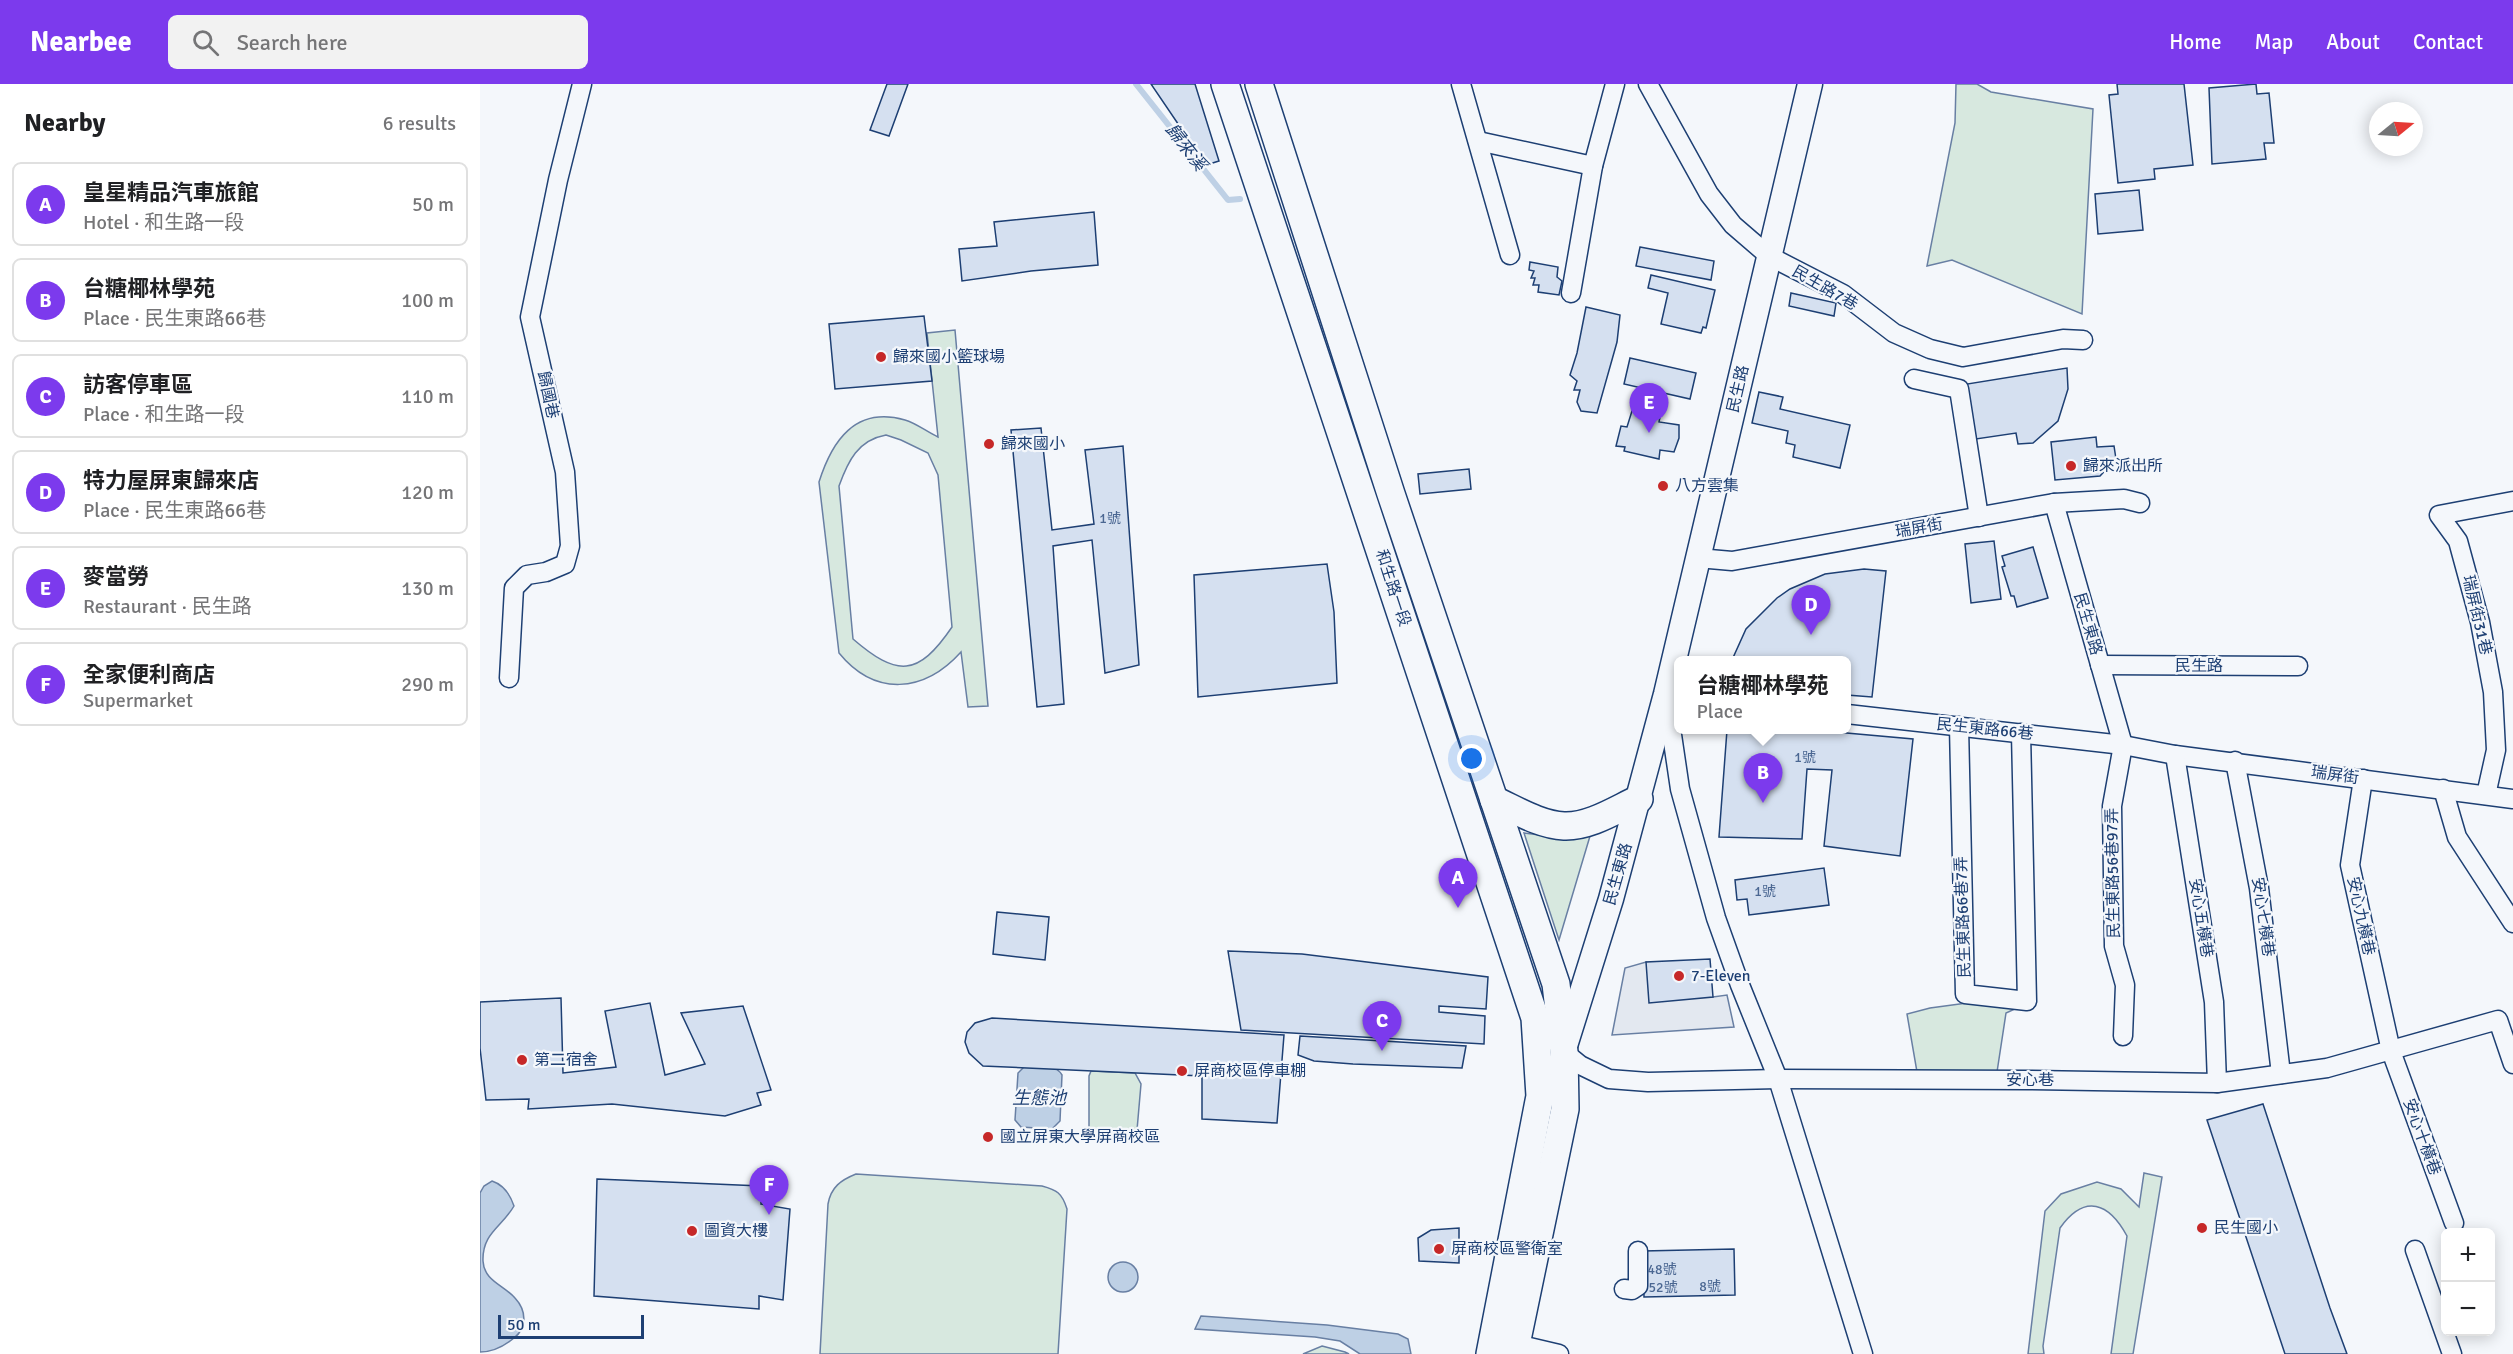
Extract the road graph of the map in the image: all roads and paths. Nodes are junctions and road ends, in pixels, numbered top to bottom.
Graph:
1 (582, 84) edge
2 (1225, 84) edge
3 (1260, 84) edge
4 (1461, 84) edge
5 (1615, 84) edge
6 (1648, 84) edge
7 (1810, 84) edge
8 (1478, 141) junction
9 (1593, 166) junction
10 (1510, 255) dead end
11 (1769, 256) junction
12 (1571, 293) dead end
13 (2082, 340) dead end
14 (1914, 379) dead end
15 (2513, 501) edge
16 (2054, 503) junction
17 (2140, 503) dead end
18 (1979, 517) junction
19 (1698, 558) junction
20 (1679, 656) edge
21 (2100, 665) junction
22 (2298, 666) dead end
23 (509, 678) dead end
24 (1672, 695) edge
25 (1851, 714) edge
26 (1674, 718) edge
27 (1959, 726) junction
28 (1675, 734) edge
29 (2021, 734) junction
30 (2123, 745) junction
31 (2175, 755) junction
32 (2235, 761) junction
33 (2363, 779) junction
34 (2443, 789) junction
35 (2486, 795) junction
36 (1639, 799) junction
37 (2513, 799) edge
38 (1494, 800) junction
39 (2513, 923) edge
40 (2123, 1036) dead end
41 (2391, 1051) junction
42 (1563, 1052) junction
43 (2513, 1064) edge
44 (2281, 1074) junction
45 (1778, 1079) junction
46 (2217, 1083) junction
47 (1540, 1096) junction
48 (2454, 1223) dead end
49 (2415, 1250) dead end
50 (1638, 1251) dead end
51 (1624, 1289) dead end
52 (1504, 1347) edge
53 (1559, 1354) edge
54 (1863, 1354) edge
55 (2452, 1354) edge

1 - 23 street, 歸國巷
2 - 47 main road, 和生路一段
3 - 38 main road, 和生路一段
4 - 8 street
5 - 9 street
6 - 11 street, 民生路7巷
7 - 11 street, 民生路
8 - 9 street
8 - 10 street
9 - 12 street
11 - 13 street, 民生路7巷
11 - 19 street, 民生路
14 - 18 street
15 - 35 street, 瑞屏街31巷
16 - 17 street, 瑞屏街
16 - 18 street, 瑞屏街
16 - 21 street, 民生東路
18 - 19 street, 瑞屏街
19 - 20 street, 民生路
21 - 22 street, 民生路
21 - 30 street, 民生東路
24 - 26 street
24 - 36 street, 民生東路
25 - 27 street, 民生東路66巷
27 - 29 street, 民生東路66巷
27 - 29 street, 民生東路66巷7弄
28 - 45 street
29 - 30 street, 民生東路66巷
30 - 31 street, 瑞屏街
30 - 40 street, 民生東路56巷97弄
31 - 32 street, 瑞屏街
31 - 46 street, 安心五橫巷
32 - 33 street, 瑞屏街
32 - 44 street, 安心七橫巷
33 - 34 street, 瑞屏街
33 - 41 street, 安心九橫巷
34 - 35 street, 瑞屏街
34 - 39 street
35 - 37 street, 瑞屏街
36 - 38 main road
36 - 42 street, 民生東路
38 - 42 main road, 和生路一段
41 - 43 street, 安心巷
41 - 44 street, 安心巷
41 - 48 street, 安心十橫巷
42 - 45 street, 安心巷
42 - 47 street, 民生東路
42 - 52 main road, 民生東路
44 - 46 street, 安心巷
45 - 46 street, 安心巷
45 - 54 street
47 - 52 main road, 民生東路
49 - 55 street
50 - 51 street
52 - 53 street

